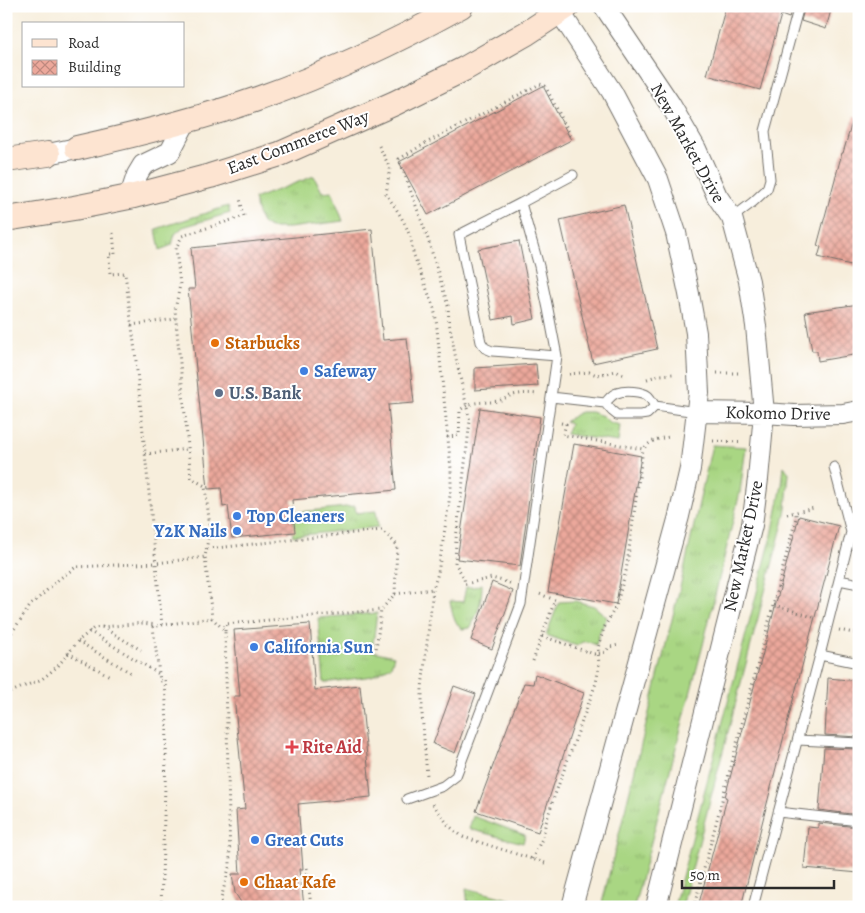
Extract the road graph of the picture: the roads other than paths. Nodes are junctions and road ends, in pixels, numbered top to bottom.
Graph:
1 (461, 6) edge
2 (604, 6) edge
3 (799, 6) edge
4 (561, 8) edge
5 (186, 121) junction
6 (77, 148) joint
7 (48, 154) joint
8 (6, 160) edge
9 (573, 175) dead end
10 (134, 196) junction
11 (521, 203) junction
12 (732, 218) junction
13 (6, 219) edge
14 (557, 356) junction
15 (552, 397) junction
16 (605, 403) junction
17 (655, 406) junction
18 (859, 411) edge
19 (697, 412) junction
20 (764, 413) junction
21 (834, 466) dead end
22 (839, 580) junction
23 (859, 584) edge
24 (820, 655) junction
25 (859, 663) edge
26 (798, 740) junction
27 (859, 743) edge
28 (407, 799) dead end
29 (778, 812) junction
30 (859, 821) edge
31 (572, 907) edge
32 (656, 907) edge
33 (753, 907) edge

1 - 5 main road
2 - 12 street, New Market Drive
3 - 12 lane
4 - 10 main road, East Commerce Way
4 - 19 street
5 - 6 main road
5 - 10 street
6 - 7 street
7 - 8 main road
9 - 11 lane
10 - 13 main road, East Commerce Way
11 - 14 lane
11 - 14 lane
12 - 20 street, New Market Drive
14 - 15 lane
15 - 16 lane
15 - 28 lane
16 - 17 lane
16 - 17 lane
17 - 19 lane
18 - 20 street, Kokomo Drive
19 - 20 street, Kokomo Drive
19 - 31 street
20 - 32 street, New Market Drive
21 - 22 lane
22 - 23 lane
22 - 24 lane
24 - 25 lane
24 - 26 lane
26 - 27 lane
26 - 29 lane
29 - 30 lane
29 - 33 lane

